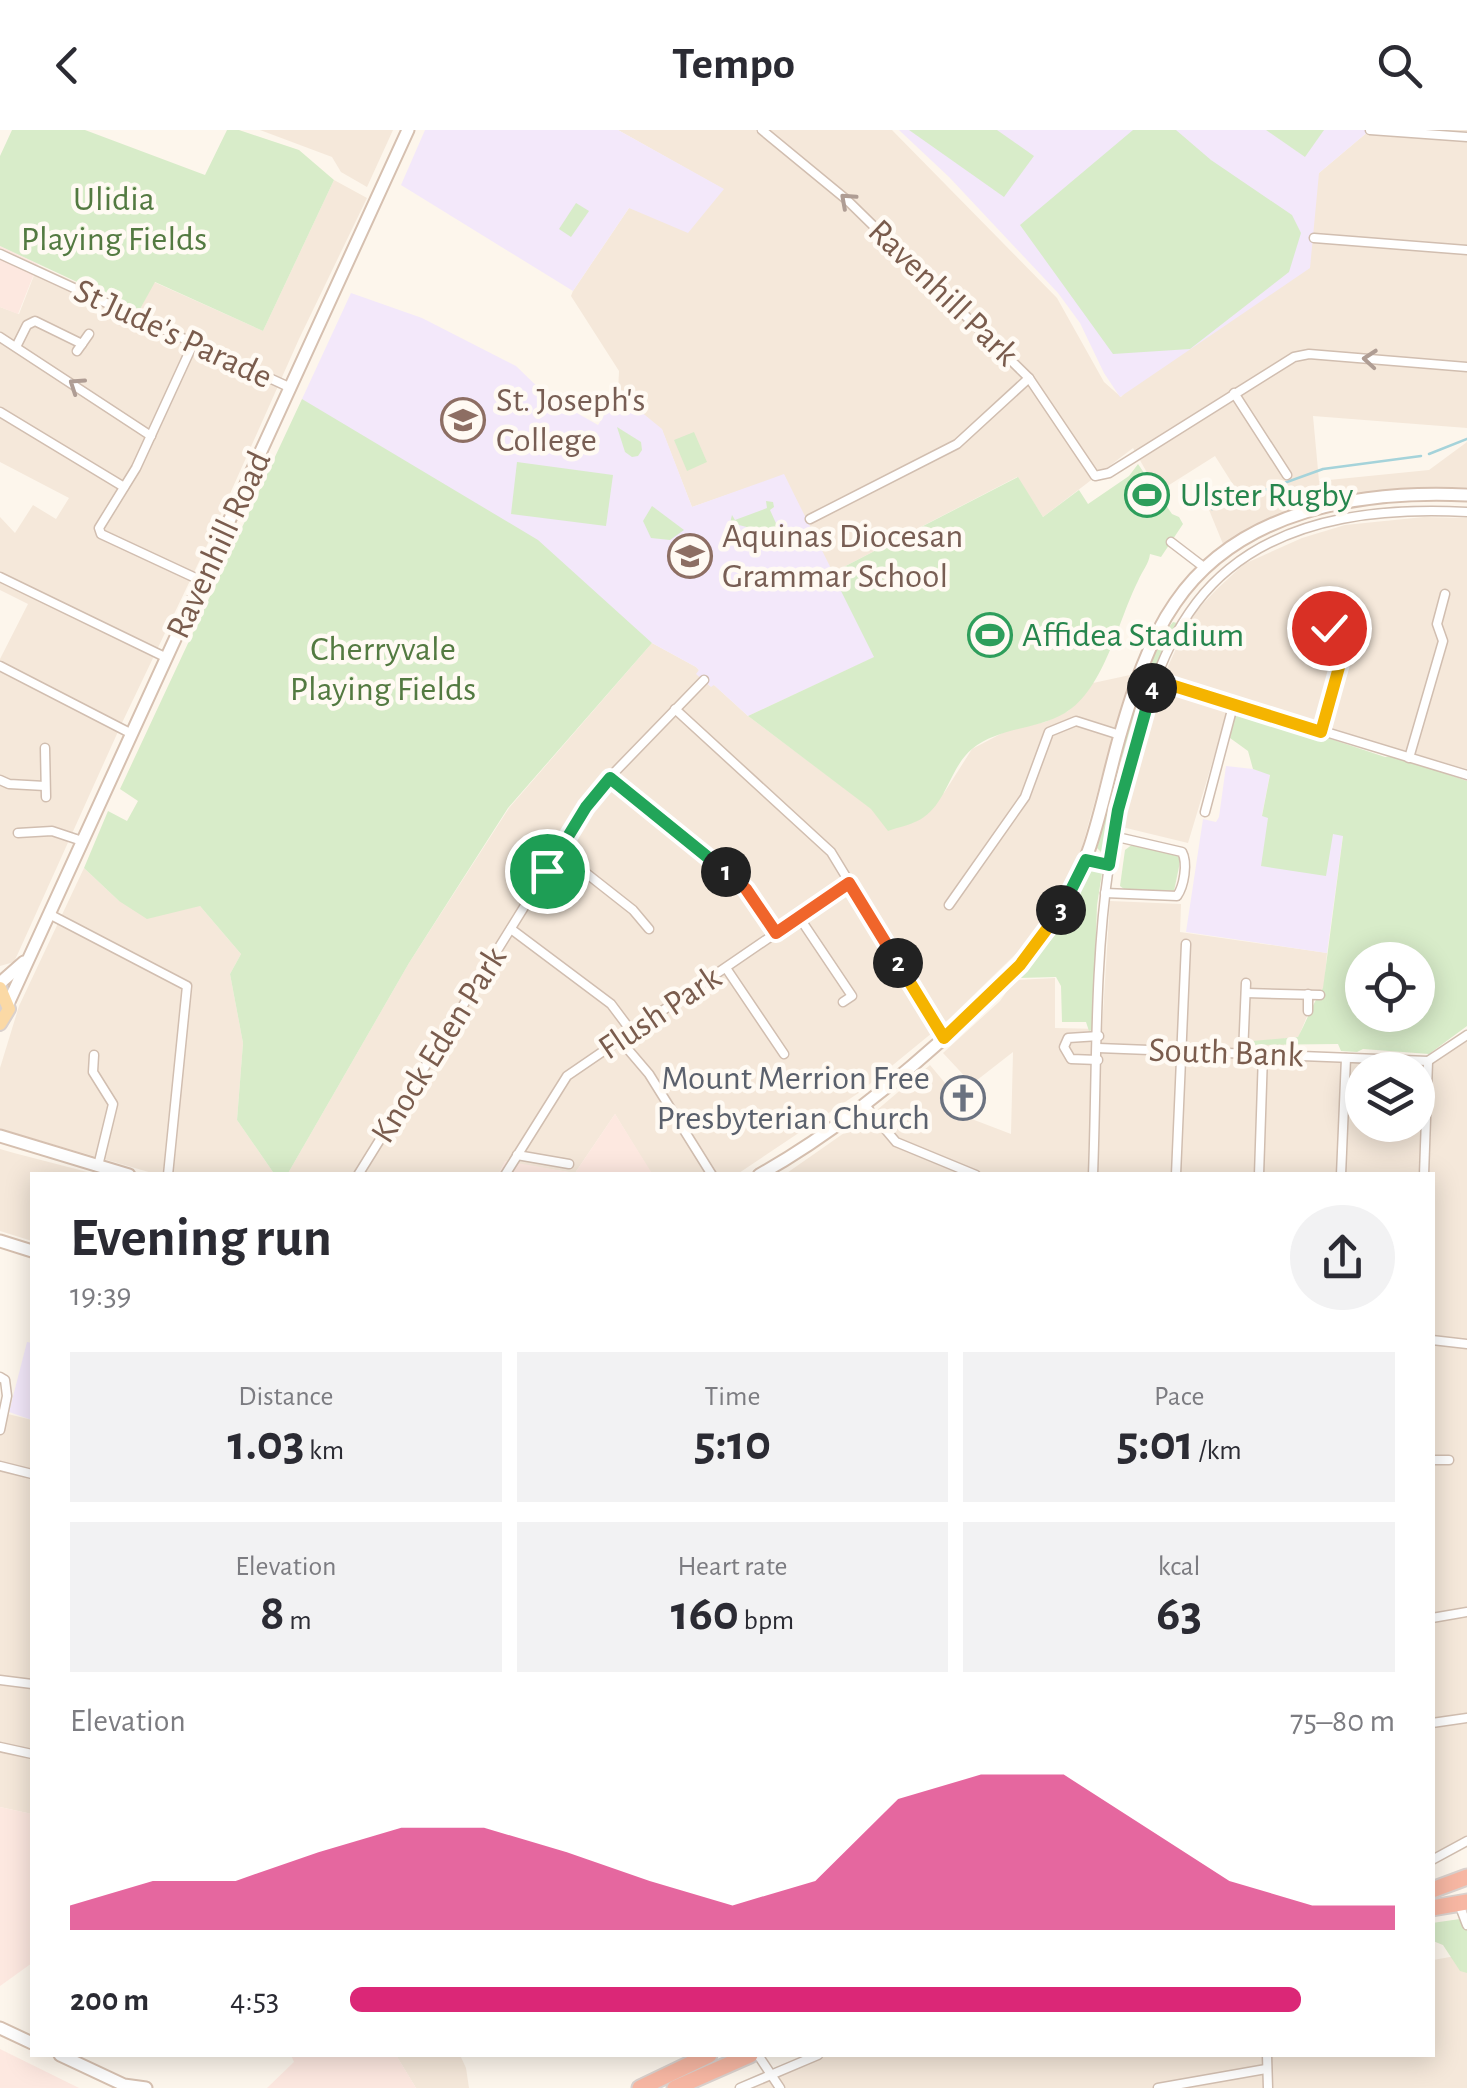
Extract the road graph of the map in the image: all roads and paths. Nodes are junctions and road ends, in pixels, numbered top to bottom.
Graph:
1 (762, 130) edge
2 (1370, 130) edge
3 (404, 131) edge
4 (1467, 137) edge
5 (1314, 238) dead end
6 (1467, 250) edge
7 (0, 254) edge
8 (90, 334) dead end
9 (0, 337) edge
10 (193, 344) junction
11 (16, 345) junction
12 (1467, 367) edge
13 (1029, 378) junction
14 (291, 388) junction
15 (1234, 394) junction
16 (0, 412) edge
17 (152, 436) junction
18 (1287, 475) dead end
19 (124, 487) junction
20 (1467, 495) edge
21 (1467, 512) edge
22 (810, 519) dead end
23 (1171, 542) dead end
24 (1205, 568) junction
25 (0, 578) edge
26 (202, 581) junction
27 (1445, 594) dead end
28 (1342, 630) dead end
29 (167, 658) junction
30 (0, 666) edge
31 (704, 680) dead end
32 (1155, 680) junction
33 (1234, 706) junction
34 (676, 709) junction
35 (1321, 732) junction
36 (132, 734) junction
37 (1120, 735) junction
38 (45, 748) dead end
39 (1409, 758) junction
40 (1467, 775) edge
41 (610, 778) junction
42 (0, 780) edge
43 (46, 786) junction
44 (46, 797) dead end
45 (1205, 812) dead end
46 (18, 833) dead end
47 (1114, 836) junction
48 (82, 841) junction
49 (558, 851) junction
50 (849, 883) junction
51 (1105, 893) junction
52 (948, 905) dead end
53 (49, 914) junction
54 (799, 918) junction
55 (649, 928) dead end
56 (511, 929) junction
57 (776, 933) junction
58 (1186, 944) dead end
59 (28, 959) junction
60 (726, 968) junction
61 (1246, 983) dead end
62 (0, 986) edge
63 (1246, 993) junction
64 (1308, 994) junction
65 (1320, 994) dead end
66 (843, 1002) dead end
67 (8, 1004) junction
68 (1308, 1011) dead end
69 (0, 1022) edge
70 (632, 1032) junction
71 (1098, 1036) junction
72 (1467, 1036) edge
73 (944, 1038) junction
74 (620, 1040) junction
75 (1098, 1048) junction
76 (1180, 1052) junction
77 (784, 1054) dead end
78 (1243, 1054) junction
79 (1263, 1054) junction
80 (94, 1056) dead end
81 (1435, 1056) edge
82 (1345, 1058) edge
83 (1098, 1060) junction
84 (1345, 1087) edge
85 (864, 1104) junction
86 (0, 1136) edge
87 (1425, 1142) edge
88 (516, 1154) junction
89 (568, 1164) dead end
90 (98, 1166) junction
91 (119, 1172) edge
92 (168, 1172) edge
93 (360, 1172) edge
94 (506, 1172) edge
95 (710, 1172) edge
96 (769, 1172) edge
97 (969, 1172) edge
98 (1093, 1172) edge
99 (1176, 1172) edge
100 (1259, 1172) edge
101 (1342, 1172) edge
102 (1424, 1172) edge
103 (0, 1242) edge
104 (30, 1250) edge
105 (1435, 1340) edge
106 (1467, 1344) edge
107 (0, 1377) edge
108 (0, 1430) edge
109 (1435, 1460) edge
110 (1449, 1460) dead end
111 (0, 1466) edge
112 (30, 1474) edge
113 (1467, 1612) edge
114 (1435, 1617) edge
115 (0, 1680) edge
116 (30, 1684) edge
117 (1467, 1718) edge
118 (1435, 1723) edge
119 (0, 1747) edge
120 (30, 1754) edge
121 (1467, 1841) edge
122 (1435, 1858) edge
123 (1467, 1877) edge
124 (1467, 1885) edge
125 (1435, 1889) edge
126 (1435, 1890) edge
127 (1463, 1903) edge
128 (1435, 1908) edge
129 (1467, 1926) edge
130 (0, 2028) edge
131 (30, 2042) edge
132 (64, 2057) edge
133 (705, 2057) edge
134 (745, 2057) edge
135 (759, 2057) edge
136 (813, 2057) edge
137 (1267, 2057) edge
138 (1266, 2069) junction
139 (771, 2074) junction
140 (126, 2086) edge
141 (146, 2088) edge
142 (640, 2088) edge
143 (675, 2088) edge
144 (740, 2088) edge
145 (780, 2088) edge
146 (1158, 2088) edge
147 (1268, 2088) edge

13 -> 1 street, Ravenhill Park
2 - 4 street
3 - 14 street, Ravenhill Road
5 - 6 street
7 - 10 street, St Jude's Parade
8 - 11 street
9 - 11 street
10 - 14 street, St Jude's Parade
10 - 17 street
17 -> 11 street
12 -> 15 street
13 - 15 street, Ravenhill Park
13 - 22 street
14 - 26 street, Ravenhill Road
15 - 18 street
16 - 19 street
17 - 19 street
19 - 26 street
20 - 24 street
21 - 32 street
23 - 24 street
24 - 37 street
25 - 29 street
26 - 29 street, Ravenhill Road
27 - 39 street
28 - 35 street
29 - 36 street, Ravenhill Road
30 - 36 street
31 - 34 street, Knock Eden Park
32 - 33 street
32 - 47 street
33 - 35 street
33 - 45 street
34 - 41 street, Knock Eden Park
34 - 50 street
35 - 39 street
36 - 48 street, Ravenhill Road
37 - 52 street
37 - 73 street
38 - 43 street
39 - 40 street
41 - 49 street, Knock Eden Park
41 - 57 street
42 - 43 street
43 - 44 street
46 - 48 street
47 - 51 street
47 - 51 street
48 - 53 street, Ravenhill Road
49 - 55 street
49 - 56 street, Knock Eden Park
50 - 54 street, Flush Park
50 - 73 street
51 - 71 street
53 - 59 street, Ravenhill Road
53 - 92 street
54 - 57 street, Flush Park
54 - 66 street
56 - 70 street
56 - 93 street, Knock Eden Park
57 - 60 street, Flush Park
58 - 76 street
59 - 62 street, Ravenhill Road
59 - 67 street, Ravenhill Road
60 - 70 street, Flush Park
60 - 77 street
61 - 63 street
62 - 67 main road
63 - 64 street
63 - 78 street
64 - 65 street
64 - 68 street
67 - 69 main road
70 - 74 street, Flush Park
71 - 75 street
71 - 83 street
72 - 81 street
73 - 85 street
74 - 88 street, Flush Park
74 - 95 street
75 - 76 street, South Bank
75 - 83 street
76 - 78 street, South Bank
76 - 99 street
78 - 79 street, South Bank
79 - 82 street, South Bank
79 - 100 street
80 - 90 street
83 - 98 street
84 - 101 street
85 - 96 street
85 - 97 street
86 - 90 street
87 - 102 street
88 - 89 street
88 - 94 street, Flush Park
90 - 91 street
103 - 104 street
105 - 106 street
107 - 108 street
109 - 110 street
111 - 112 street
113 - 114 street
115 - 116 street
117 - 118 street
119 - 120 street
121 - 122 street
123 - 125 highway
124 - 126 highway
127 - 128 highway
127 - 129 street
130 - 131 street
132 - 140 street
133 - 142 highway
134 - 143 highway
135 - 139 street
136 - 139 street
137 - 138 street
138 - 146 street
138 - 147 street
139 - 144 street
139 - 145 street
140 - 141 street

